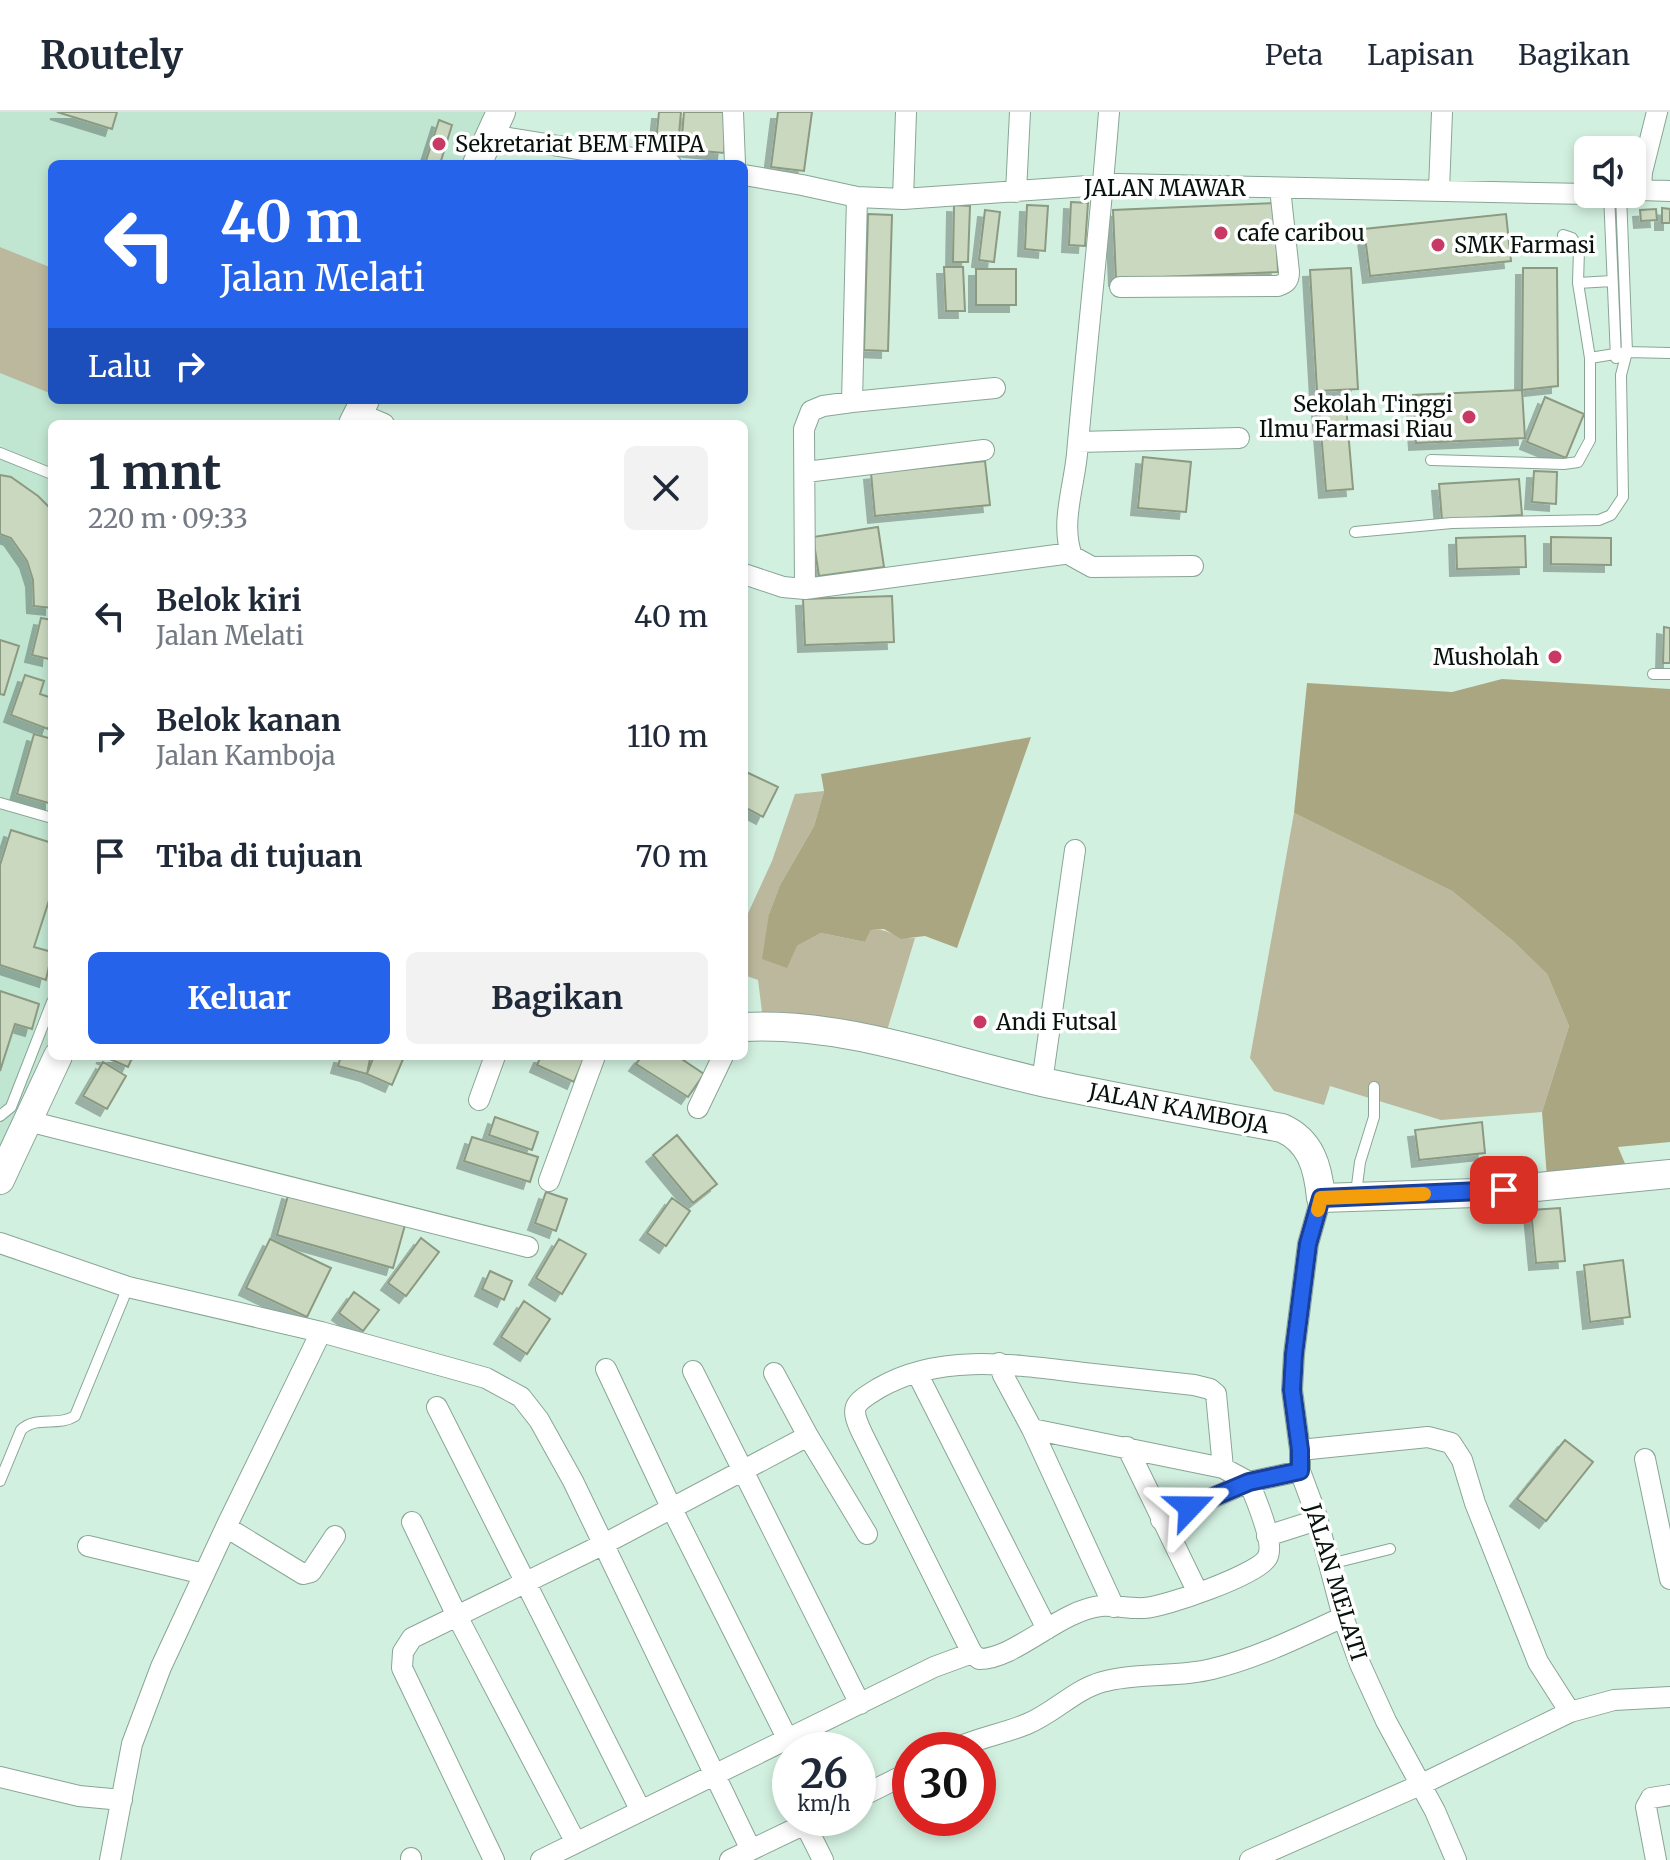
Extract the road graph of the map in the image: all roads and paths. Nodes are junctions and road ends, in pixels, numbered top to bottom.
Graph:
1 (733, 112) edge
2 (906, 112) edge
3 (1020, 112) edge
4 (1109, 112) edge
5 (1442, 112) edge
6 (1657, 112) edge
7 (495, 124) edge
8 (1646, 156) edge
9 (479, 160) edge
10 (650, 160) edge
11 (735, 160) edge
12 (748, 176) edge
13 (1103, 186) junction
14 (1280, 188) junction
15 (1439, 190) junction
16 (1670, 191) edge
17 (1016, 192) junction
18 (1646, 192) edge
19 (1574, 194) edge
20 (857, 197) junction
21 (903, 199) junction
22 (1609, 208) edge
23 (1631, 208) edge
24 (1563, 235) dead end
25 (1612, 281) junction
26 (1578, 283) junction
27 (1120, 287) dead end
28 (1627, 352) junction
29 (1670, 353) edge
30 (1615, 355) junction
31 (1590, 358) junction
32 (1621, 375) junction
33 (995, 388) dead end
34 (852, 402) junction
35 (1239, 438) dead end
36 (1078, 442) junction
37 (984, 450) dead end
38 (0, 453) edge
39 (1431, 460) dead end
40 (48, 472) edge
41 (806, 472) junction
42 (1355, 532) dead end
43 (1071, 553) junction
44 (1193, 566) dead end
45 (748, 575) edge
46 (805, 589) junction
47 (1653, 674) dead end
48 (1670, 674) edge
49 (0, 803) edge
50 (48, 817) edge
51 (1075, 850) dead end
52 (48, 1012) edge
53 (748, 1027) edge
54 (56, 1060) edge
55 (494, 1060) edge
56 (594, 1060) edge
57 (721, 1060) edge
58 (1042, 1082) junction
59 (1374, 1087) dead end
60 (479, 1100) dead end
61 (698, 1108) dead end
62 (0, 1116) edge
63 (28, 1121) junction
64 (1670, 1174) edge
65 (0, 1180) edge
66 (549, 1181) dead end
67 (1355, 1195) junction
68 (1321, 1198) junction
69 (0, 1243) edge
70 (528, 1247) dead end
71 (128, 1287) junction
72 (321, 1332) junction
73 (999, 1363) junction
74 (606, 1369) dead end
75 (693, 1371) dead end
76 (774, 1373) dead end
77 (917, 1373) junction
78 (437, 1407) dead end
79 (1032, 1429) junction
80 (808, 1436) junction
81 (1127, 1447) junction
82 (1300, 1450) junction
83 (1645, 1459) dead end
84 (1223, 1468) junction
85 (745, 1471) junction
86 (1300, 1471) junction
87 (0, 1481) edge
88 (1249, 1482) junction
89 (671, 1507) junction
90 (1161, 1520) junction
91 (1317, 1520) junction
92 (412, 1522) dead end
93 (226, 1527) junction
94 (867, 1534) dead end
95 (335, 1536) dead end
96 (1267, 1536) junction
97 (604, 1544) junction
98 (88, 1546) dead end
99 (1390, 1549) dead end
100 (1330, 1564) junction
101 (204, 1574) junction
102 (1670, 1579) edge
103 (527, 1582) junction
104 (1198, 1593) junction
105 (1114, 1607) junction
106 (457, 1616) junction
107 (1343, 1617) junction
108 (1047, 1629) junction
109 (972, 1653) junction
110 (1670, 1697) edge
111 (860, 1704) junction
112 (1570, 1712) junction
113 (784, 1732) edge
114 (804, 1732) edge
115 (996, 1733) edge
116 (772, 1748) edge
117 (716, 1776) junction
118 (0, 1777) edge
119 (1420, 1785) junction
120 (1670, 1795) edge
121 (122, 1800) junction
122 (641, 1811) junction
123 (780, 1836) edge
124 (816, 1836) edge
125 (575, 1841) junction
126 (751, 1850) junction
127 (110, 1860) edge
128 (494, 1860) edge
129 (541, 1860) edge
130 (730, 1860) edge
131 (823, 1860) edge
132 (1250, 1860) edge
133 (1456, 1860) edge
134 (1656, 1860) edge

1 - 11 street
2 - 21 street
3 - 17 street
4 - 13 street
5 - 15 street
6 - 8 street
7 - 9 street
7 - 10 street
12 - 20 street, JALAN MAWAR
13 - 14 street, JALAN MAWAR
13 - 17 street, JALAN MAWAR
13 - 36 street
14 - 15 street, JALAN MAWAR
14 - 27 street
15 - 19 street, JALAN MAWAR
16 - 18 street
17 - 21 street, JALAN MAWAR
20 - 21 street, JALAN MAWAR
20 - 34 street
22 - 25 lane
23 - 28 lane
24 - 26 lane
25 - 26 lane
25 - 30 lane
26 - 31 lane
28 - 29 lane
28 - 30 lane
28 - 32 lane
30 - 31 lane
30 - 32 lane
31 - 39 lane
32 - 42 lane
33 - 34 street
34 - 41 street
35 - 36 street
36 - 43 street
37 - 41 street
38 - 40 lane
41 - 46 street
43 - 44 street
43 - 46 street
45 - 46 street
47 - 48 lane
49 - 50 lane
51 - 58 street
52 - 62 lane
53 - 58 street, JALAN KAMBOJA
54 - 63 street
55 - 60 street
56 - 66 street
57 - 61 street
58 - 68 street, JALAN KAMBOJA
59 - 67 lane
63 - 65 street
63 - 70 street
64 - 67 street
67 - 68 street
68 - 82 street, JALAN MELATI
69 - 71 street
71 - 72 street
71 - 87 lane
72 - 93 street
72 - 97 street
73 - 77 street
73 - 79 street
73 - 84 street
74 - 89 street
75 - 85 street
76 - 80 street
77 - 108 street
77 - 109 street
78 - 103 street
79 - 81 street
79 - 105 street
80 - 85 street
80 - 94 street
81 - 84 street
81 - 90 street
82 - 86 street, JALAN MELATI
82 - 112 street
83 - 102 street
84 - 88 street
85 - 89 street
85 - 111 street
86 - 88 street
86 - 91 street, JALAN MELATI
88 - 90 street
88 - 96 street
89 - 97 street
89 - 113 street
90 - 104 street
91 - 96 street
91 - 100 street, JALAN MELATI
92 - 106 street
93 - 95 street
93 - 101 street
96 - 104 street
97 - 103 street
97 - 117 street
98 - 101 street
99 - 100 lane
100 - 107 street, JALAN MELATI
101 - 121 street
103 - 106 street
103 - 122 street
104 - 105 street
105 - 108 street
106 - 125 street
106 - 128 street
107 - 115 street
107 - 119 street, JALAN MELATI
108 - 109 street
109 - 111 street
110 - 112 street
111 - 114 street
112 - 119 street
116 - 117 street
117 - 122 street
117 - 126 street
118 - 121 street
119 - 132 street
119 - 133 street, JALAN MELATI
120 - 134 street
121 - 127 street
122 - 125 street
123 - 126 street
124 - 131 street
125 - 129 street
126 - 130 street

